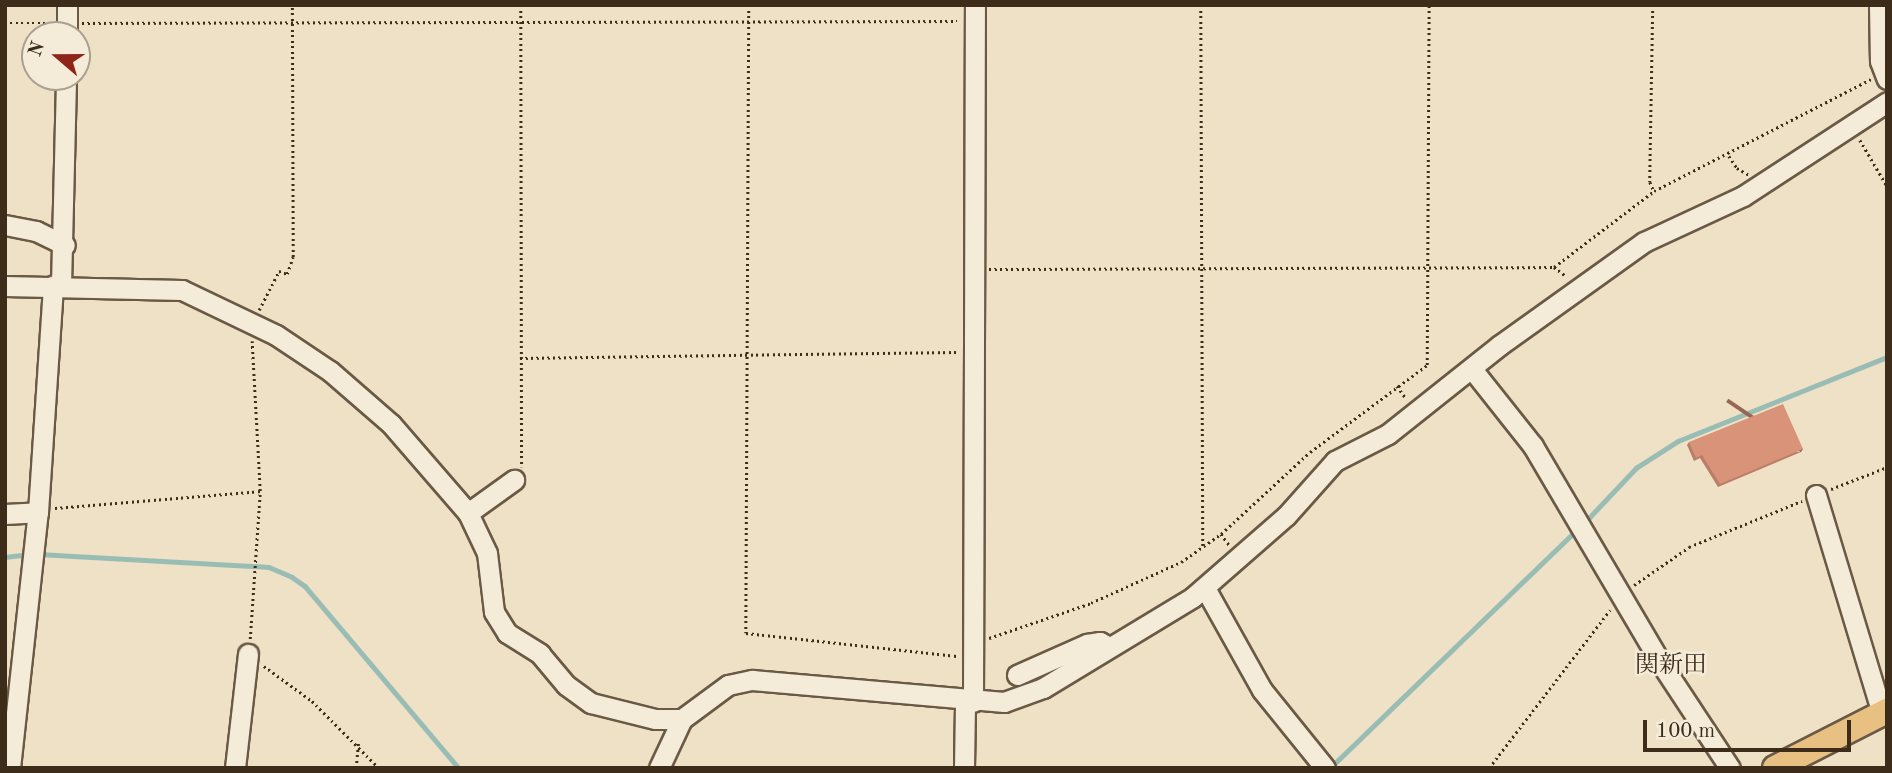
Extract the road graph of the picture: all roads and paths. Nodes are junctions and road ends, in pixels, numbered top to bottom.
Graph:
1 (292, 5) edge
2 (521, 5) edge
3 (748, 5) edge
4 (1201, 5) edge
5 (1429, 5) edge
6 (1653, 5) edge
7 (1880, 5) edge
8 (975, 13) edge
9 (91, 21) edge
10 (292, 23) junction
11 (521, 23) junction
12 (749, 23) junction
13 (1885, 76) edge
14 (66, 91) edge
15 (1887, 102) edge
16 (1852, 125) junction
17 (1729, 156) junction
18 (1733, 164) dead end
19 (1887, 186) edge
20 (1654, 191) junction
21 (5, 225) edge
22 (65, 244) junction
23 (1554, 267) junction
24 (1427, 268) junction
25 (976, 269) junction
26 (1201, 270) junction
27 (1562, 276) dead end
28 (57, 285) junction
29 (5, 286) edge
30 (253, 323) junction
31 (287, 342) junction
32 (748, 352) junction
33 (977, 352) junction
34 (520, 358) junction
35 (1472, 369) junction
36 (1397, 386) junction
37 (1405, 397) dead end
38 (1887, 467) edge
39 (509, 484) joint
40 (260, 491) junction
41 (1816, 495) junction
42 (38, 511) junction
43 (468, 513) junction
44 (5, 514) edge
45 (1221, 534) junction
46 (1228, 544) dead end
47 (1203, 548) junction
48 (1205, 588) junction
49 (1621, 597) junction
50 (1109, 648) junction
51 (248, 654) junction
52 (976, 654) junction
53 (1017, 675) dead end
54 (969, 701) junction
55 (1885, 712) edge
56 (682, 719) junction
57 (358, 743) junction
58 (10, 768) edge
59 (235, 768) edge
60 (356, 768) edge
61 (379, 768) edge
62 (659, 768) edge
63 (964, 768) edge
64 (1325, 768) edge
65 (1489, 768) edge
66 (1730, 768) edge
67 (1775, 768) edge

1 - 10 path
2 - 11 path
3 - 12 path
4 - 26 path
5 - 24 path
6 - 20 path
7 - 13 street
8 - 12 path
8 - 25 street
9 - 10 path
10 - 11 path
10 - 30 path
11 - 12 path
11 - 34 path
12 - 32 path
13 - 17 path
14 - 22 street
15 - 16 street
16 - 19 path
16 - 35 street
17 - 18 path
17 - 20 path
20 - 23 path
21 - 22 street
22 - 28 street
23 - 24 path
23 - 27 path
24 - 26 path
24 - 36 path
25 - 26 path
25 - 33 street
26 - 47 path
28 - 29 street
28 - 30 street
28 - 42 street
30 - 31 street
31 - 40 path
31 - 43 street
32 - 33 path
32 - 34 path
32 - 52 path
33 - 52 street
34 - 39 path
35 - 48 street
35 - 49 street
36 - 37 path
36 - 45 path
38 - 41 path
39 - 43 street
40 - 42 path
40 - 51 path
41 - 49 path
41 - 55 street
42 - 44 street
42 - 58 street
43 - 56 street
45 - 46 path
45 - 47 path
47 - 52 path
48 - 50 street
48 - 64 street
49 - 65 path
49 - 66 street
50 - 53 street
50 - 54 street
51 - 57 path
51 - 59 street
52 - 54 street
54 - 56 street
54 - 63 street
55 - 67 main road
56 - 62 street
57 - 60 path
57 - 61 path

